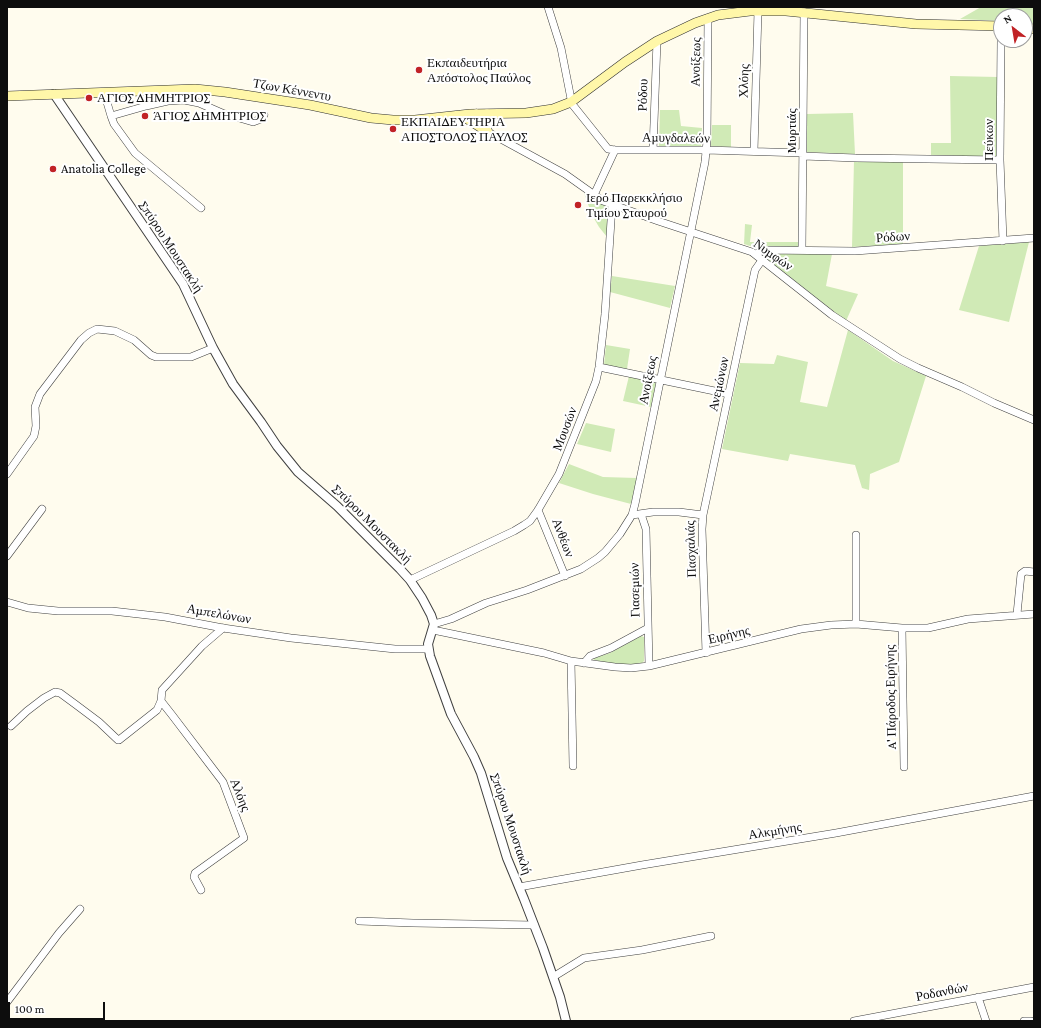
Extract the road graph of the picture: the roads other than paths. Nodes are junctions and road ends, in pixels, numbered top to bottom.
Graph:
1 (548, 7) edge
2 (758, 11) junction
3 (804, 12) junction
4 (708, 18) junction
5 (993, 26) edge
6 (657, 42) junction
7 (1001, 48) edge
8 (104, 92) junction
9 (54, 94) junction
10 (7, 96) edge
11 (571, 102) junction
12 (487, 113) junction
13 (476, 114) junction
14 (461, 115) junction
15 (111, 116) junction
16 (264, 116) dead end
17 (488, 132) junction
18 (615, 150) junction
19 (653, 150) junction
20 (706, 150) junction
21 (754, 151) junction
22 (803, 154) junction
23 (1000, 160) junction
24 (594, 194) junction
25 (612, 205) junction
26 (201, 208) dead end
27 (690, 231) junction
28 (1034, 238) edge
29 (1003, 241) junction
30 (802, 250) junction
31 (756, 254) junction
32 (762, 260) junction
33 (213, 348) junction
34 (599, 367) junction
35 (660, 380) junction
36 (729, 394) junction
37 (1034, 420) edge
38 (7, 474) edge
39 (42, 509) dead end
40 (538, 510) junction
41 (641, 514) junction
42 (632, 515) junction
43 (703, 515) junction
44 (856, 535) dead end
45 (7, 556) edge
46 (1034, 572) edge
47 (565, 576) junction
48 (410, 580) junction
49 (7, 602) edge
50 (1017, 614) junction
51 (1034, 614) edge
52 (856, 624) junction
53 (433, 627) junction
54 (223, 628) junction
55 (648, 628) junction
56 (902, 628) junction
57 (428, 649) junction
58 (706, 653) junction
59 (571, 661) junction
60 (584, 663) junction
61 (649, 666) junction
62 (161, 701) junction
63 (11, 726) dead end
64 (573, 766) dead end
65 (904, 767) dead end
66 (1034, 796) edge
67 (519, 887) junction
68 (201, 890) dead end
69 (80, 909) dead end
70 (359, 921) dead end
71 (534, 925) junction
72 (711, 936) dead end
73 (553, 977) junction
74 (1034, 987) edge
75 (978, 997) junction
76 (7, 1002) edge
77 (566, 1021) edge
78 (854, 1021) edge
79 (986, 1021) edge
80 (1024, 1021) edge
81 (1031, 1021) edge

1 - 11 street
2 - 3 main road, Τζων Κέννεντυ
2 - 4 main road, Τζων Κέννεντυ
2 - 21 street, Χλόης
3 - 5 main road, Τζων Κέννεντυ
3 - 22 street, Μυρτιάς
4 - 6 main road, Τζων Κέννεντυ
4 - 20 street, Ανοίξεως
6 - 11 main road, Τζων Κέννεντυ
6 - 19 street, Ρόδου
7 - 23 street, Πεύκων
8 - 9 main road, Τζων Κέννεντυ
8 - 14 main road, Τζων Κέννεντυ
8 - 15 street
9 - 10 main road, Τζων Κέννεντυ
9 - 33 street, Σπύρου Μουστακλή
11 - 12 main road, Τζων Κέννεντυ
11 - 18 street
12 - 13 main road, Τζων Κέννεντυ
12 - 17 street
13 - 14 main road, Τζων Κέννεντυ
13 - 17 street
14 - 17 main road
15 - 16 street
15 - 26 street
17 - 24 street, Νυμφών
18 - 19 street, Αμυγδαλεών
18 - 24 street
19 - 20 street, Αμυγδαλεών
20 - 21 street, Αμυγδαλεών
20 - 27 street, Ανοίξεως
21 - 22 street, Αμυγδαλεών
22 - 23 street, Αμυγδαλεών
22 - 30 street, Μυρτιάς
23 - 29 street, Πεύκων
24 - 25 street, Νυμφών
25 - 27 street, Νυμφών
25 - 34 street, Μουσών
27 - 31 street, Νυμφών
27 - 35 street, Ανοίξεως
28 - 29 street, Ρόδων
29 - 30 street, Ρόδων
30 - 31 street, Ρόδων
31 - 32 street, Νυμφών
32 - 36 street, Ανεμώνων
32 - 37 street, Νυμφών
33 - 38 street
33 - 48 street, Σπύρου Μουστακλή
34 - 35 street
34 - 40 street, Μουσών
35 - 36 street
35 - 42 street, Ανοίξεως
36 - 43 street, Ανεμώνων
39 - 45 street
40 - 47 street, Ανθέων
40 - 48 street, Μουσών
41 - 42 street, Πασχαλιάς
41 - 43 street, Πασχαλιάς
41 - 55 street, Γιασεμιών
42 - 47 street, Ανοίξεως
43 - 58 street, Πασχαλιάς
44 - 52 street
46 - 50 street
47 - 53 street, Ανοίξεως
48 - 53 street, Σπύρου Μουστακλή
49 - 54 street, Αμπελώνων
50 - 51 street, Ειρήνης
50 - 56 street, Ειρήνης
52 - 56 street, Ειρήνης
52 - 58 street, Ειρήνης
53 - 57 street
53 - 59 street, Ειρήνης
54 - 57 street, Αμπελώνων
54 - 62 street
55 - 60 street
55 - 61 street, Γιασεμιών
56 - 65 street, A' Πάροδος Ειρήνης
57 - 67 street, Σπύρου Μουστακλή
58 - 61 street, Ειρήνης
59 - 60 street, Ειρήνης
59 - 64 street
60 - 61 street, Ειρήνης
62 - 63 street
62 - 68 street, Αλόης
66 - 67 street, Αλκμήνης
67 - 71 street, Σπύρου Μουστακλή
69 - 76 street
70 - 71 street
71 - 73 street, Σπύρου Μουστακλή
72 - 73 street
73 - 77 street, Σπύρου Μουστακλή
74 - 75 street, Ροδανθών
75 - 78 street, Ροδανθών
75 - 79 street
80 - 81 street

